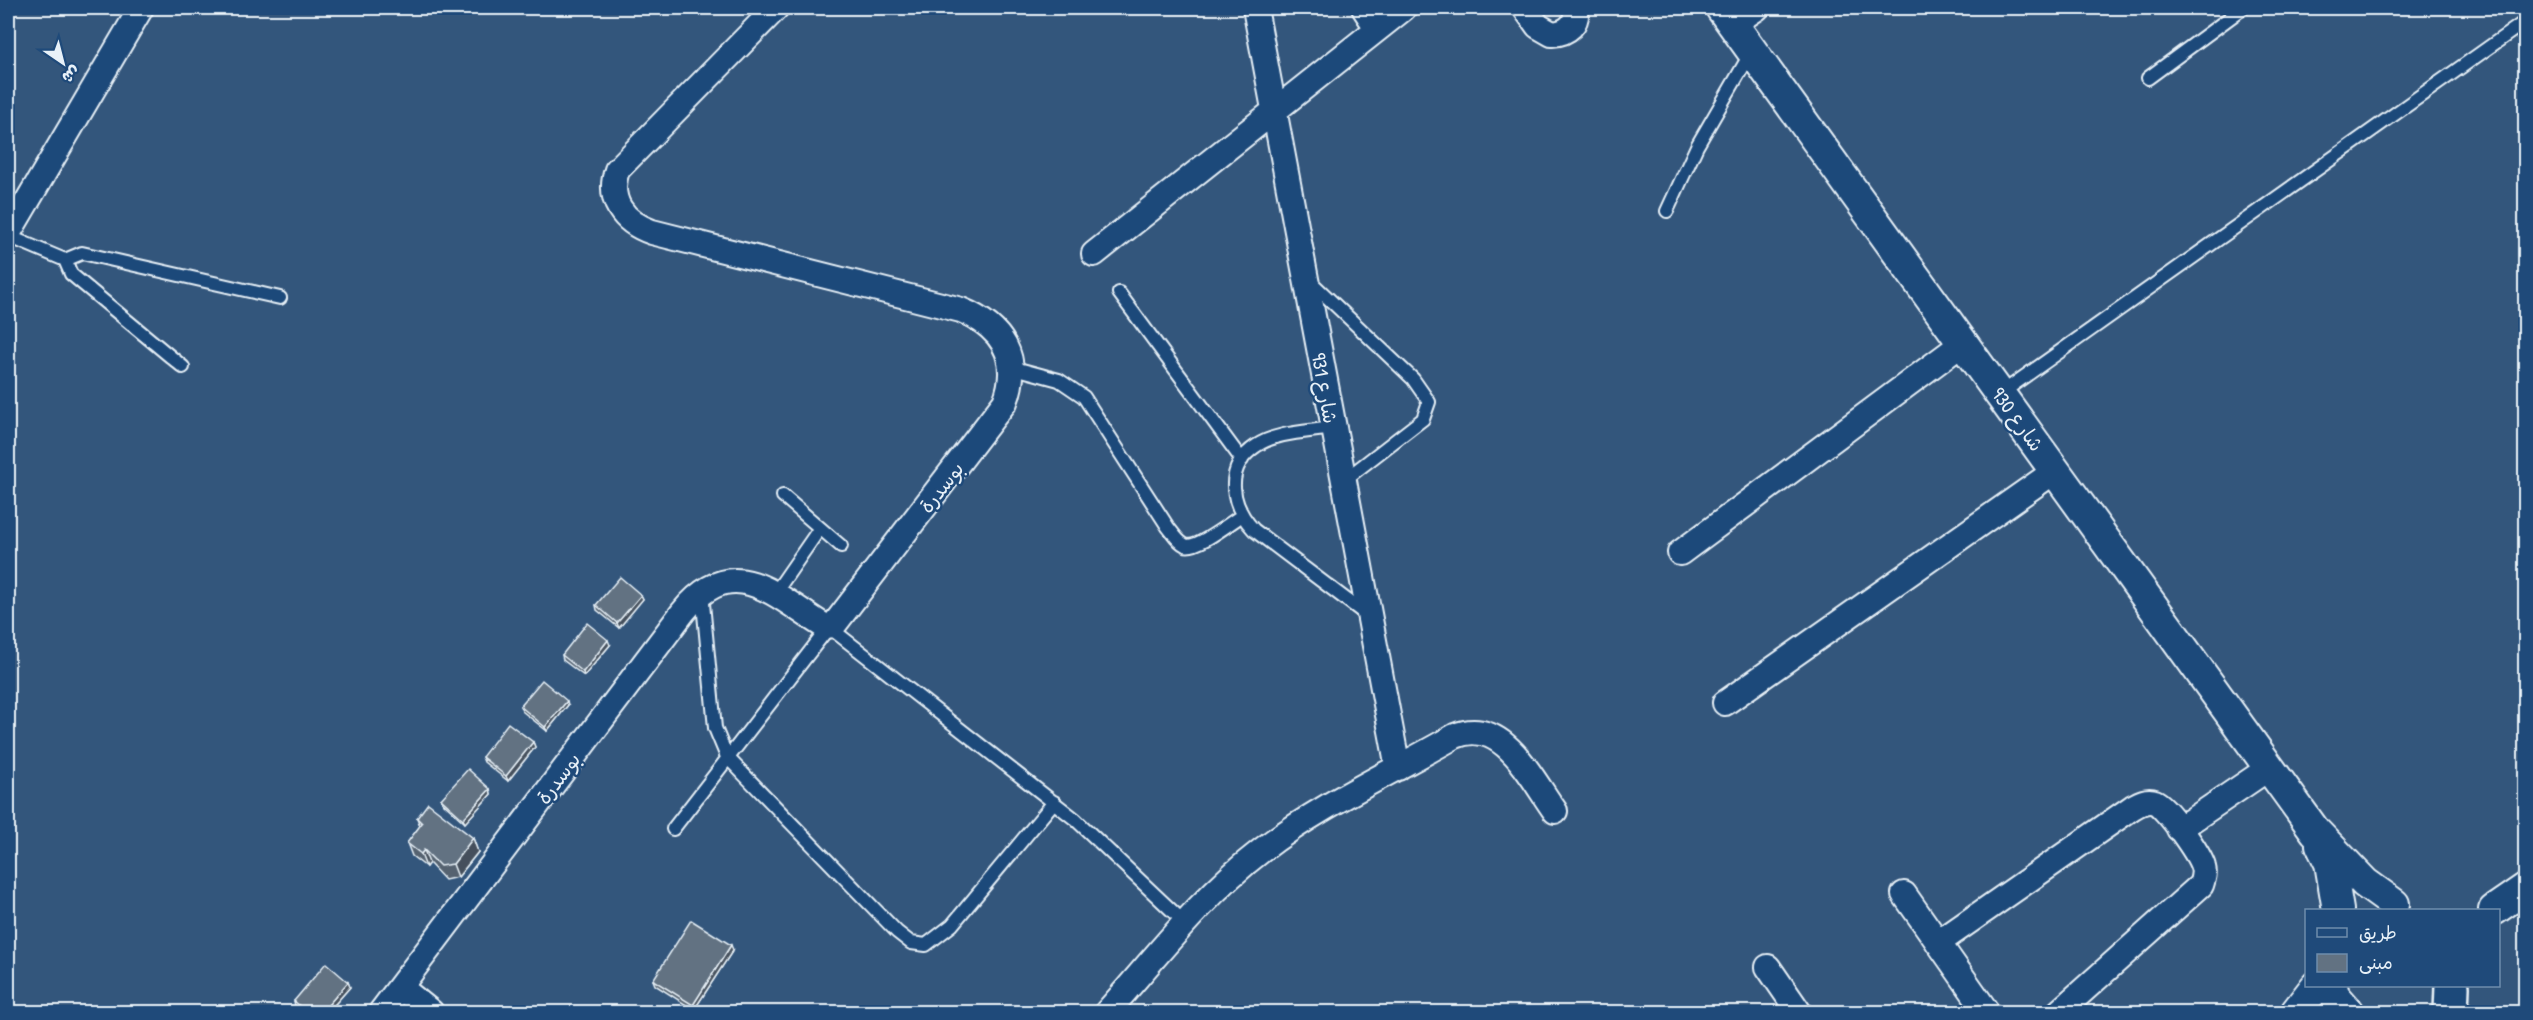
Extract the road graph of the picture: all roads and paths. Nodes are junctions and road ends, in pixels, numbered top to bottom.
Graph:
1 (141, 8) edge
2 (776, 8) edge
3 (1255, 8) edge
4 (1364, 8) edge
5 (1404, 8) edge
6 (1525, 8) edge
7 (1576, 8) edge
8 (2243, 8) edge
9 (1737, 13) edge
10 (2526, 21) edge
11 (1377, 28) junction
12 (1752, 51) junction
13 (2148, 78) dead end
14 (1275, 110) junction
15 (15, 206) edge
16 (1667, 211) dead end
17 (8, 235) edge
18 (1094, 254) dead end
19 (65, 260) junction
20 (1306, 278) junction
21 (1119, 293) dead end
22 (280, 298) dead end
23 (1963, 343) junction
24 (183, 367) dead end
25 (1011, 367) junction
26 (2000, 394) junction
27 (1332, 428) junction
28 (1242, 460) junction
29 (2055, 471) junction
30 (1342, 482) junction
31 (783, 496) dead end
32 (1241, 516) junction
33 (820, 528) junction
34 (841, 546) dead end
35 (1680, 553) dead end
36 (701, 591) junction
37 (775, 593) junction
38 (1368, 616) junction
39 (829, 627) junction
40 (1725, 703) dead end
41 (727, 757) junction
42 (1398, 768) junction
43 (2269, 768) junction
44 (1054, 802) junction
45 (1555, 811) dead end
46 (673, 829) dead end
47 (2179, 829) junction
48 (2315, 831) junction
49 (1904, 894) dead end
50 (2508, 900) edge
51 (2392, 908) edge
52 (2338, 909) edge
53 (2476, 909) edge
54 (1185, 924) junction
55 (1938, 943) junction
56 (1768, 967) dead end
57 (400, 987) junction
58 (2315, 987) edge
59 (2332, 987) edge
60 (1795, 1011) edge
61 (381, 1012) edge
62 (431, 1012) edge
63 (1107, 1012) edge
64 (1987, 1012) edge
65 (2059, 1012) edge
66 (2296, 1012) edge
67 (2349, 1012) edge

1 - 15 street
2 - 25 street, بوسدرة
3 - 14 street, شارع 931
4 - 11 street
5 - 11 street
6 - 7 street
8 - 13 lane
9 - 12 street, شارع 930
10 - 26 lane
11 - 14 street
12 - 16 lane
12 - 23 street, شارع 930
14 - 18 street
14 - 20 street, شارع 931
15 - 17 street
17 - 19 lane
19 - 22 lane
19 - 24 lane
20 - 27 street, شارع 931
20 - 30 lane
21 - 28 lane
23 - 26 street, شارع 930
23 - 35 street
25 - 32 lane
25 - 39 street, بوسدرة
26 - 29 street, شارع 930
27 - 28 lane
27 - 30 street, شارع 931
28 - 32 lane
29 - 40 street
29 - 43 street, شارع 930
30 - 38 street, شارع 931
31 - 33 lane
32 - 38 lane
33 - 34 lane
33 - 37 lane
36 - 37 street
36 - 41 lane
36 - 57 street, بوسدرة
37 - 39 street
38 - 42 street, شارع 931
39 - 41 lane
39 - 44 lane
41 - 44 lane
41 - 46 lane
42 - 45 street
42 - 54 street
43 - 47 street
43 - 48 street, شارع 930
44 - 54 lane
47 - 55 street
47 - 65 street
48 - 51 street, شارع 930
48 - 52 street, شارع 930
49 - 55 street
50 - 53 street
54 - 63 street
55 - 64 street
56 - 60 street
57 - 61 street, بوسدرة
57 - 62 street
58 - 66 street
59 - 67 street

